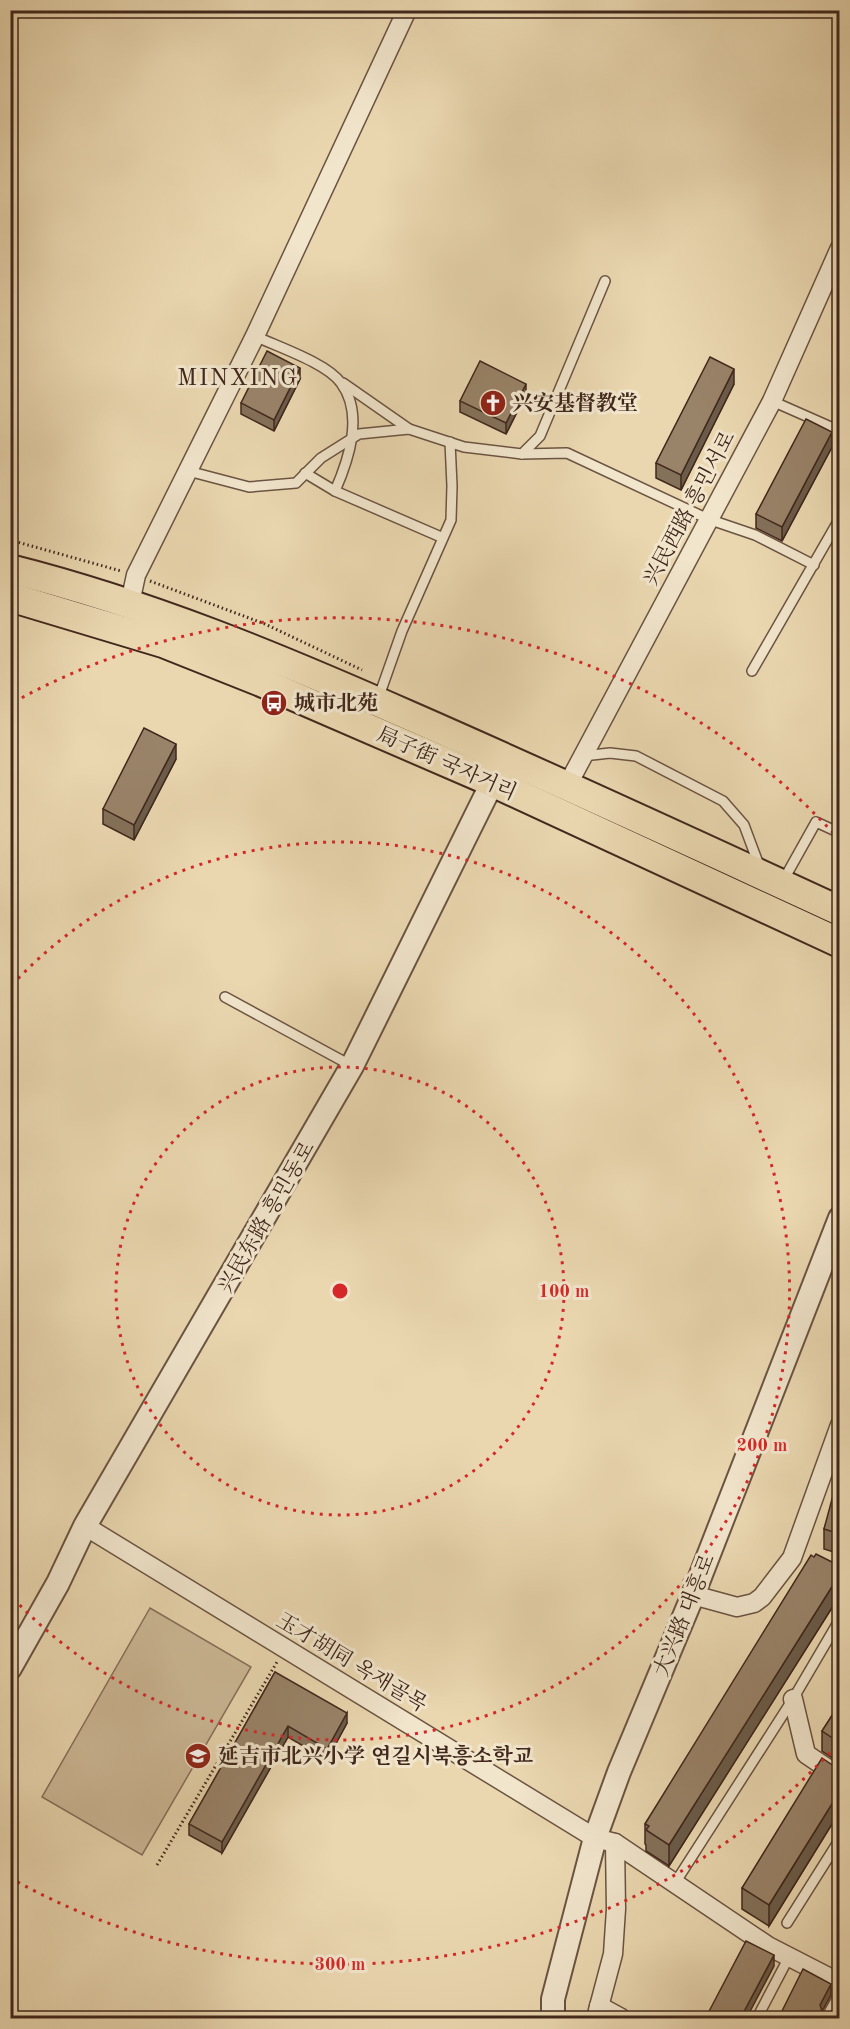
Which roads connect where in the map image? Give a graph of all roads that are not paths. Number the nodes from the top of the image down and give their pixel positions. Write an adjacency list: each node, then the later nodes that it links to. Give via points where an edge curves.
1 (407, 10): 4 (street)
2 (840, 248): 6 (street, 兴民西路 흥민서로)
3 (605, 281): 11 (lane, via 540,436)
4 (255, 336): 5 (lane); 12 (street)
5 (341, 381): 7 (lane); 9 (lane, via 352,403)
6 (772, 402): 8 (lane); 16 (street, 兴民西路 흥민서로)
7 (409, 429): 9 (lane, via 358,434); 10 (lane)
8 (840, 431)
9 (351, 439): 13 (lane); 14 (lane, via 345,469)
10 (450, 442): 11 (lane); 17 (lane, via 451,520)
11 (522, 454): 16 (lane, via 567,453)
12 (188, 471): 13 (lane, via 249,487 296,483); 21 (street, via 136,575)
13 (305, 473): 14 (lane)
14 (335, 490): 17 (lane)
15 (840, 518): 18 (lane)
16 (708, 519): 18 (lane, via 755,535); 24 (street, 兴民西路 흥민서로)
17 (441, 537): 23 (lane)
18 (814, 565): 22 (lane)
19 (10, 569): 21 (main road, 局子街 국자거리)
20 (10, 597): 25 (main road, 局子街 국자거리, via 163,643)
21 (130, 603): 23 (main road, 局子街 국자거리, via 268,654)
22 (752, 671)
23 (377, 701): 25 (main road, 局子街 국자거리)
24 (582, 756): 26 (street, 兴民西路 흥민서로); 28 (lane, via 636,756 723,801 744,825)
25 (499, 770): 26 (main road, 局子街 국자거리); 30 (main road, 局子街 국자거리); 32 (street, 兴民东路 흥민동로)
26 (567, 786): 28 (main road, 局子街 국자거리)
27 (840, 833): 28 (lane, via 816,822)
28 (772, 880): 29 (main road, 局子街 국자거리)
29 (840, 911)
30 (840, 943)
31 (225, 997): 32 (lane)
32 (352, 1066): 35 (street, 兴民东路 흥민동로)
33 (840, 1218): 38 (street, 大兴路 대흥로)
34 (840, 1425): 36 (street)
35 (85, 1526): 40 (street, 兴民东路 흥민동로); 44 (street, 玉才胡同 옥재골목)
36 (794, 1552): 37 (street); 38 (street, via 788,1566 754,1604 730,1607)
37 (812, 1561)
38 (693, 1594): 44 (street, 大兴路 대흥로, via 619,1772)
39 (840, 1619): 41 (lane)
40 (10, 1668)
41 (793, 1699): 42 (street, via 806,1754); 45 (lane)
42 (840, 1777)
43 (840, 1839): 46 (lane)
44 (605, 1840): 45 (street, 玉才胡同 옥재골목); 50 (street, via 616,1909 613,1954); 51 (street, 大兴路 대흥로, via 553,1999)
45 (675, 1883): 47 (street, 玉才胡同 옥재골목)
46 (787, 1923)
47 (789, 1957): 48 (street, 玉才胡同 옥재골목); 53 (lane)
48 (840, 1983)
49 (840, 1993): 54 (lane)
50 (597, 2012): 52 (street)
51 (553, 2019)
52 (621, 2019)
53 (757, 2019)
54 (826, 2019)

